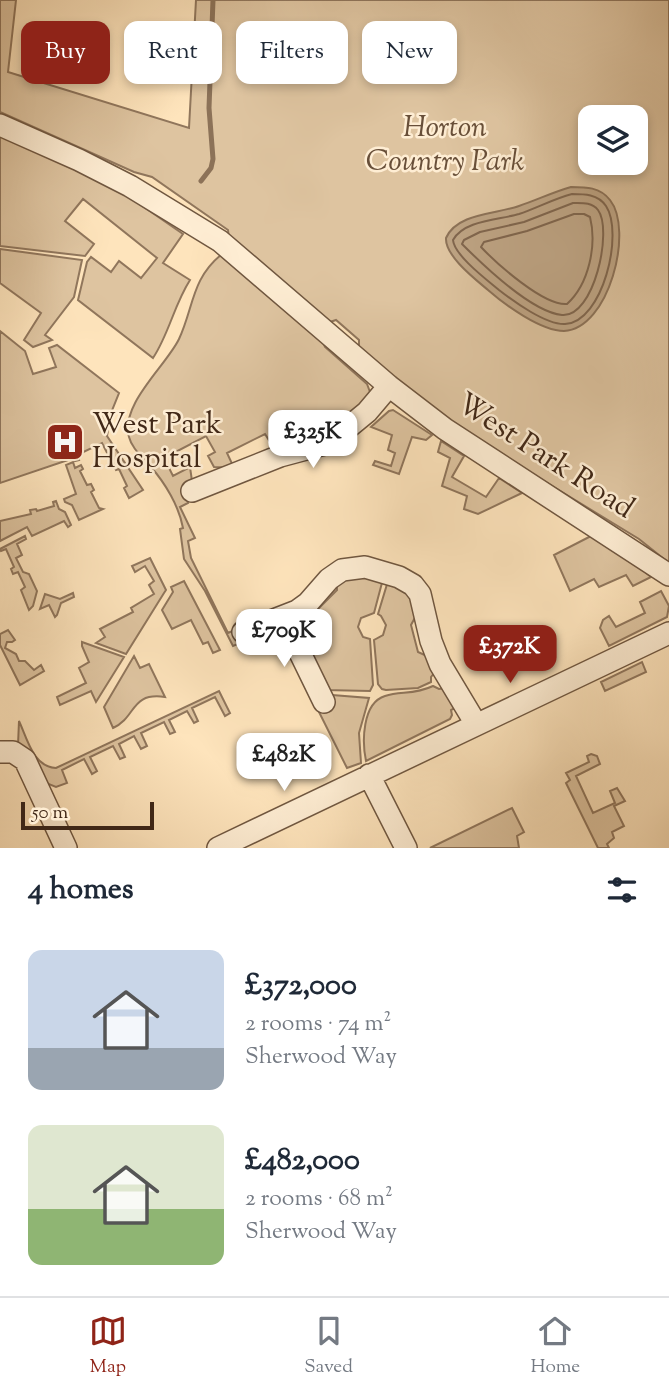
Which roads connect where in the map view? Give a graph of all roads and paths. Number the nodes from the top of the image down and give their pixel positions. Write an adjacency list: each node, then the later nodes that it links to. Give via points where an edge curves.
1 (0, 125): 2 (street, West Park Road, via 130,186 220,241)
2 (389, 386): 3 (street, via 367,412 321,446 268,460); 4 (street, West Park Road, via 445,429)
3 (192, 491)
4 (669, 575)
5 (283, 618): 6 (street); 8 (street); 9 (street, via 303,607 333,575 349,568 370,568 408,582 420,594 440,664)
6 (243, 632)
7 (669, 634): 9 (street)
8 (324, 702)
9 (475, 724): 11 (street)
10 (0, 752): 12 (street, via 13,752 25,760)
11 (369, 775): 13 (street); 14 (street)
12 (66, 848)
13 (218, 848)
14 (406, 848)

